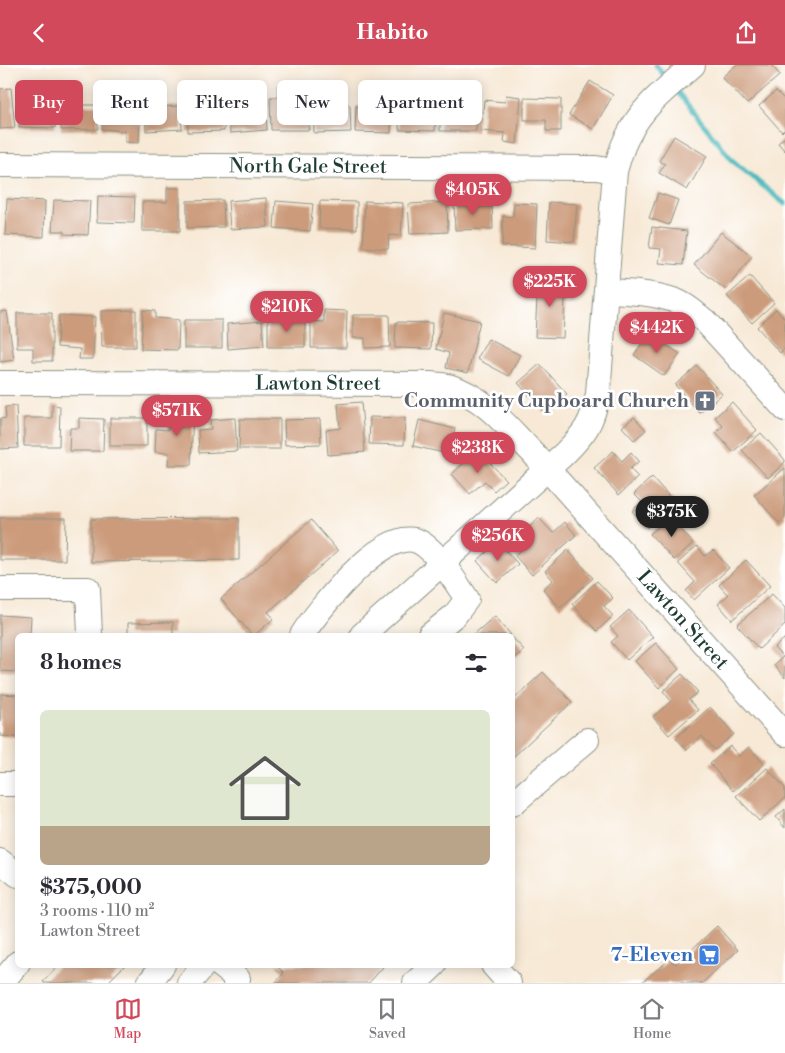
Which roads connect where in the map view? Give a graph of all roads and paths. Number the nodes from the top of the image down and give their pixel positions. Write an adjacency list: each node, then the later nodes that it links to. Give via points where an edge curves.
1 (693, 65): 3 (street, via 639,116 622,147)
2 (0, 165): 3 (street, North Gale Street, via 596,168)
3 (615, 171): 4 (street)
4 (607, 291): 6 (street, via 660,297 677,301 690,309 705,321); 7 (street, via 595,412 580,438)
5 (0, 383): 7 (street, Lawton Street, via 432,384 451,387 478,401 496,415)
6 (785, 409)
7 (547, 469): 8 (street); 14 (street, Lawton Street)
8 (442, 563): 11 (street, via 415,540 391,544 369,558 320,609); 12 (street); 13 (street, via 467,599 455,615)
9 (0, 589): 10 (street, via 88,589)
10 (90, 633)
11 (303, 633)
12 (364, 633)
13 (432, 633)
14 (785, 734)
15 (587, 740): 18 (street)
16 (0, 783): 17 (street)
17 (15, 784)
18 (515, 801)
19 (0, 861): 20 (street)
20 (15, 873)
21 (15, 967): 25 (street)
22 (161, 968): 26 (street)
23 (202, 968): 27 (street)
24 (496, 968): 28 (street)
25 (1, 983)
26 (149, 983)
27 (189, 983)
28 (509, 983)

